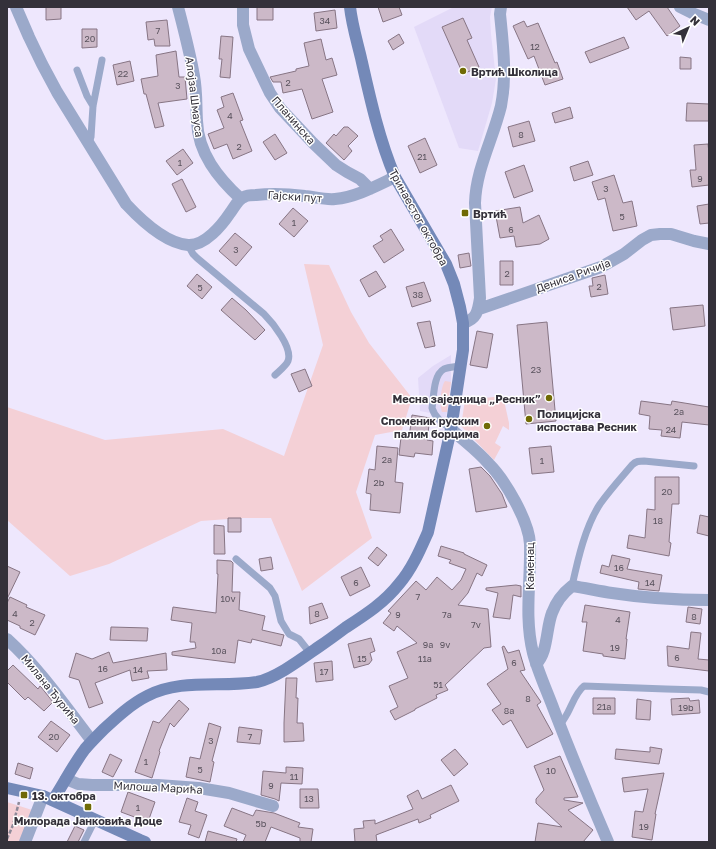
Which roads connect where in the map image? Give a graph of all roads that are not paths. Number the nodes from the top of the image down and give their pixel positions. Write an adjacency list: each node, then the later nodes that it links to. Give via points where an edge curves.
1 (178, 7): 14 (street, Алојза Шмауса, via 194,75 201,144 211,166 226,186)
2 (243, 7): 13 (street, Планинска, via 243,25 249,49 280,108 336,164)
3 (350, 7): 12 (street, Тринаестог октобра, via 376,124)
4 (501, 7): 17 (street, via 503,91 475,192 480,298)
5 (680, 7): 7 (street)
6 (18, 9): 11 (street, via 42,64)
7 (709, 20)
8 (102, 60): 10 (lane)
9 (77, 70): 10 (lane)
10 (93, 106): 11 (lane, via 92,137)
11 (89, 143): 16 (street, via 126,204 137,216 173,241)
12 (395, 177): 13 (street, Гајски пут); 18 (street, Тринаестог октобра, via 446,264 454,284)
13 (370, 188): 14 (street, Гајски пут, via 334,199 289,194 261,194)
14 (241, 199): 16 (street, via 218,229 196,244)
15 (709, 244): 17 (street, Дениса Ричија, via 671,234 651,235 601,267)
16 (188, 245): 20 (lane, via 197,258 264,314 280,333 289,357 287,363)
17 (478, 309): 18 (street, via 470,321)
18 (463, 322): 19 (street, Тринаестог октобра, via 464,350)
19 (460, 366): 21 (street, Тринаестог октобра); 21 (lane, via 443,370 436,378 433,412)
20 (275, 375)
21 (451, 429): 27 (street, via 428,532 408,572 376,608); 28 (street, Каменац, via 496,471 526,525 530,542 529,634)
22 (694, 466): 24 (lane, via 635,462 600,504 580,550)
23 (236, 559): 27 (lane, via 270,588 284,626)
24 (572, 586): 25 (street, via 654,598); 28 (street, via 558,600 552,613 542,658)
25 (709, 600)
26 (7, 639): 31 (street, Милана Ђурића, via 49,684)
27 (310, 653): 31 (street, via 276,675 257,682 204,684 160,690 125,710)
28 (536, 664): 30 (street, Каменац)
29 (709, 692): 30 (lane, via 584,686)
30 (560, 726): 40 (street, Каменац)
31 (92, 741): 32 (street)
32 (66, 779): 34 (street); 35 (street, Милоша Марића, via 85,784 199,788 229,793)
33 (7, 788): 34 (street)
34 (48, 798): 36 (street); 37 (street)
35 (273, 806)
36 (95, 820): 38 (lane); 39 (street)
37 (25, 842)
38 (84, 842)
39 (145, 842)
40 (608, 842)

